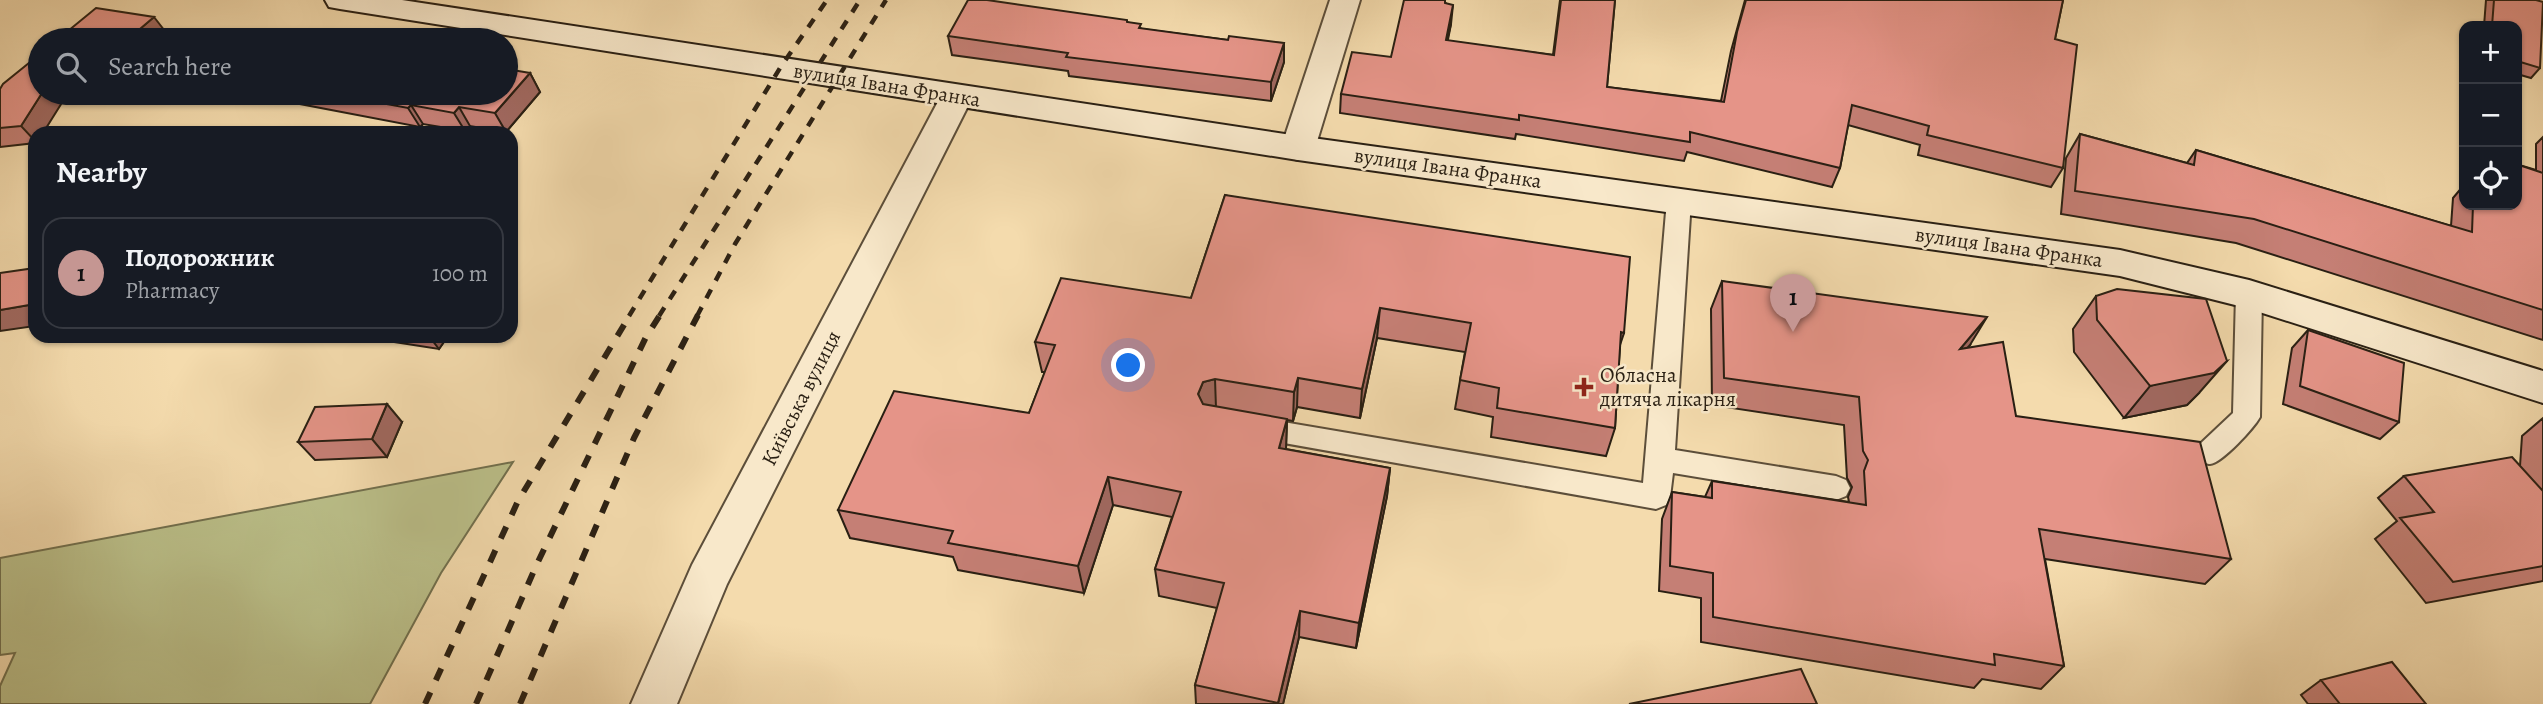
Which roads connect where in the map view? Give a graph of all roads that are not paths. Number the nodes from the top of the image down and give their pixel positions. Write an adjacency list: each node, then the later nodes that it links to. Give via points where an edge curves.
1 (340, 0): 3 (main road, вулиця Івана Франка)
2 (1345, 0): 4 (main road)
3 (957, 96): 4 (main road, вулиця Івана Франка); 12 (main road, Київська вулиця, via 707,579)
4 (1298, 148): 5 (main road, вулиця Івана Франка)
5 (1679, 200): 6 (main road, вулиця Івана Франка, via 2120,263); 10 (lane)
6 (2249, 294): 7 (main road, вулиця Івана Франка); 9 (lane, via 2246,417)
7 (2543, 387)
8 (1230, 424): 10 (lane, via 1656,497)
9 (2209, 453)
10 (1660, 459): 11 (lane)
11 (1836, 488)
12 (654, 704)

